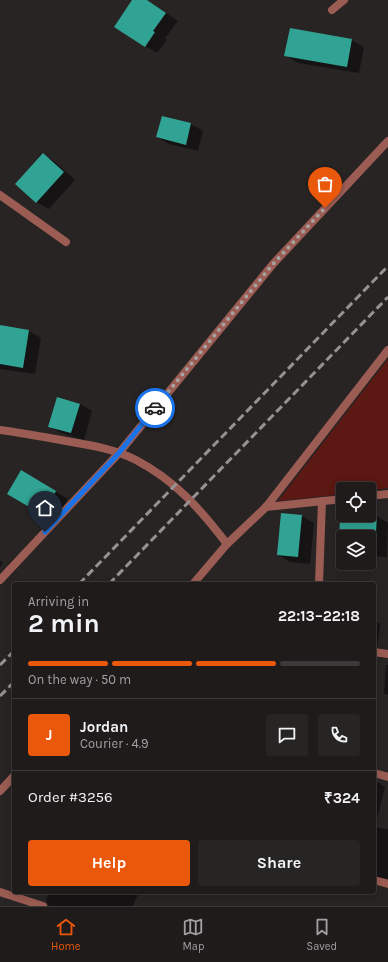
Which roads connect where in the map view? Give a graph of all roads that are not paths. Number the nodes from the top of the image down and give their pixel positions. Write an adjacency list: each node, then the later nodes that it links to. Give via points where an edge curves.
1 (344, 0): 2 (street)
2 (332, 10)
3 (388, 141): 8 (street, via 273,264)
4 (0, 195): 5 (street)
5 (66, 242)
6 (388, 350): 13 (street)
7 (0, 430): 8 (street, via 87,444)
8 (119, 453): 14 (street, via 151,468 174,486 203,513); 15 (street)
9 (388, 494): 10 (street)
10 (376, 495)
11 (336, 500): 12 (street)
12 (322, 501): 13 (street); 17 (street)
13 (266, 507): 14 (street)
14 (227, 544): 16 (street)
15 (0, 580)
16 (195, 582)
17 (320, 582)
18 (376, 652): 19 (street)
19 (388, 654)
20 (376, 774): 21 (street)
21 (388, 777)
22 (12, 778): 23 (street)
23 (0, 791)
24 (376, 881): 25 (street)
25 (388, 884)
26 (0, 892): 27 (street)
27 (43, 906)

